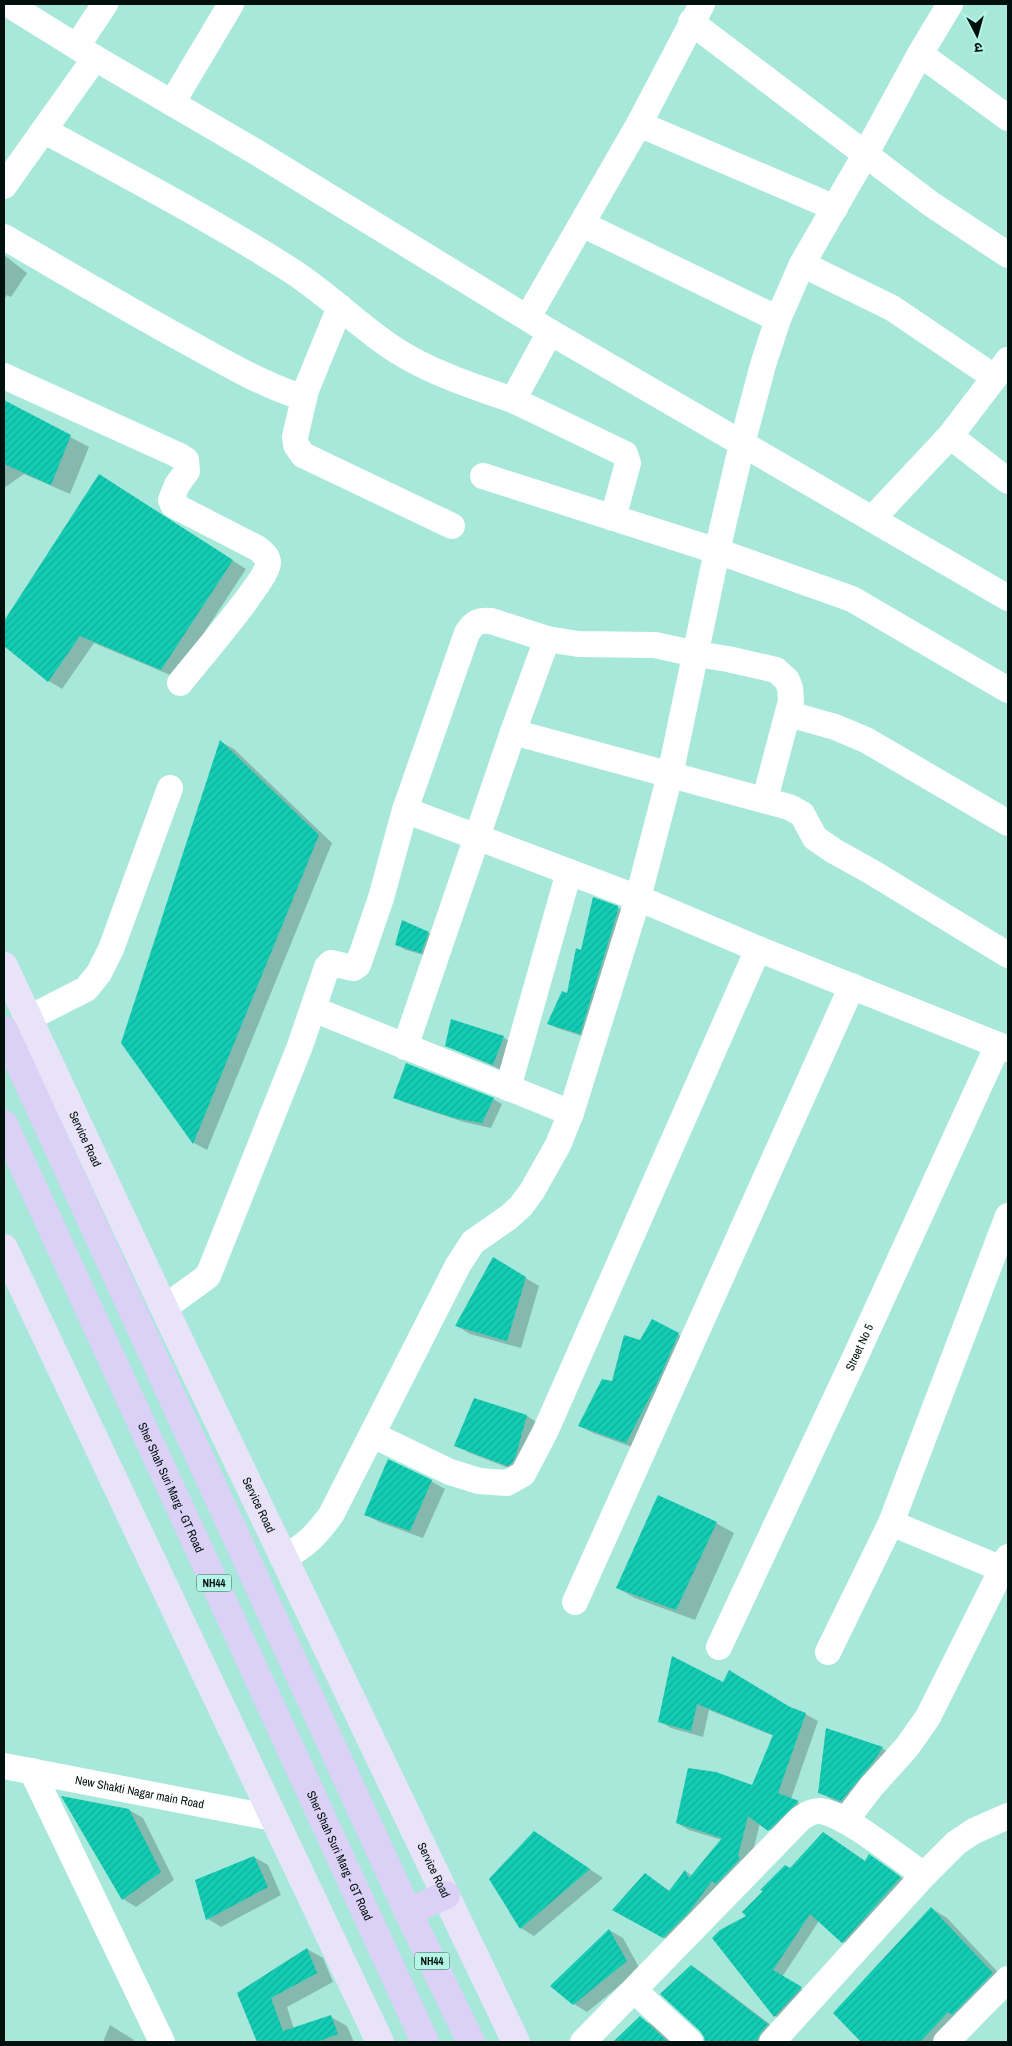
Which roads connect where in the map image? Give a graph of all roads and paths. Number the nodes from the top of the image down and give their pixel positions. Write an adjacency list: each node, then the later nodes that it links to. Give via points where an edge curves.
1 (8, 4): 6 (street)
2 (105, 4): 6 (street)
3 (231, 4): 8 (street)
4 (950, 4): 7 (street)
5 (696, 13): 10 (street); 12 (street)
6 (86, 52): 8 (street); 11 (street)
7 (920, 54): 9 (street); 12 (street)
8 (172, 103): 20 (street)
9 (1008, 118)
10 (639, 124): 14 (street); 15 (street)
11 (45, 131): 13 (street); 19 (street, via 212,222 293,272)
12 (865, 155): 14 (street); 17 (street, via 931,204)
13 (4, 186)
14 (835, 208): 18 (street)
15 (582, 224): 20 (street); 21 (street)
16 (4, 237): 25 (street, via 263,383 294,395)
17 (1008, 254)
18 (802, 264): 21 (street); 23 (street, via 892,308)
19 (340, 307): 25 (street); 26 (street, via 409,357 465,383)
20 (528, 317): 22 (street)
21 (778, 319): 28 (street)
22 (550, 332): 26 (street); 28 (street)
23 (1001, 369): 27 (street)
24 (4, 376): 38 (street, via 186,460 188,471 172,494 170,500 173,505 265,555 268,563 265,573)
25 (306, 390): 33 (street, via 295,437 303,455)
26 (513, 400): 31 (street, via 625,454 628,462)
27 (950, 436): 30 (street); 32 (street)
28 (742, 444): 32 (street); 34 (street)
29 (483, 476): 31 (street)
30 (1008, 481)
31 (613, 518): 34 (street)
32 (874, 518): 35 (street)
33 (452, 526)
34 (717, 551): 37 (street); 39 (street, via 852,599)
35 (1008, 598)
36 (547, 639): 37 (street, via 578,644 655,645); 41 (street); 45 (street, via 491,621 482,620 472,625)
37 (696, 654): 40 (street, via 776,670 787,680 790,688); 42 (street)
38 (180, 683)
39 (1008, 690)
40 (789, 714): 44 (street); 46 (street, via 866,740)
41 (513, 732): 42 (street); 47 (street)
42 (670, 775): 44 (street); 49 (street)
43 (170, 788): 55 (street, via 99,974 86,989)
44 (765, 799): 51 (street, via 789,806 802,814 815,838)
45 (405, 810): 47 (street); 54 (street, via 381,898 358,965 353,968 334,963 328,965)
46 (1008, 823)
47 (478, 837): 48 (street); 57 (street)
48 (569, 872): 49 (street); 59 (street)
49 (638, 898): 50 (street); 60 (street)
50 (758, 949): 53 (street); 65 (street, via 545,1432 523,1474 507,1483 479,1481 450,1472)
51 (1008, 956)
52 (4, 966): 55 (main road, Service Road)
53 (852, 986): 58 (street); 69 (street)
54 (313, 1009): 57 (street); 64 (street, via 208,1276)
55 (28, 1018): 64 (main road, Service Road)
56 (4, 1030): 79 (highway, NH44)
57 (406, 1047): 59 (street)
58 (1003, 1047): 70 (street, Street No 5)
59 (508, 1088): 60 (street)
60 (571, 1113): 65 (street, via 558,1145 521,1206 473,1242 458,1264)
61 (4, 1124): 84 (highway, Sher Shah Suri Marg - GT Road / NH44)
62 (1008, 1216): 66 (street)
63 (4, 1248): 75 (main road)
64 (164, 1308): 67 (main road, Service Road)
65 (372, 1435): 67 (street, via 331,1515 303,1548)
66 (892, 1523): 68 (street); 71 (street)
67 (284, 1558): 78 (main road, Service Road)
68 (1005, 1563): 76 (street, via 928,1717)
69 (575, 1602)
70 (719, 1647)
71 (828, 1652)
72 (4, 1766): 73 (street, New Shakti Nagar main Road)
73 (32, 1772): 75 (street, New Shakti Nagar main Road); 82 (street)
74 (1008, 1816): 77 (street, via 974,1830)
75 (273, 1818): 83 (main road)
76 (845, 1820): 77 (street); 81 (street, via 824,1811 808,1813 800,1819)
77 (924, 1875): 89 (street)
78 (446, 1895): 79 (highway); 86 (main road, Service Road)
79 (408, 1912): 85 (highway, NH44)
80 (1008, 1979): 90 (street)
81 (635, 1991): 87 (street); 88 (street)
82 (162, 2042)
83 (380, 2042)
84 (425, 2042)
85 (471, 2042)
86 (516, 2042)
87 (583, 2042)
88 (690, 2042)
89 (772, 2042)
90 (946, 2042)

